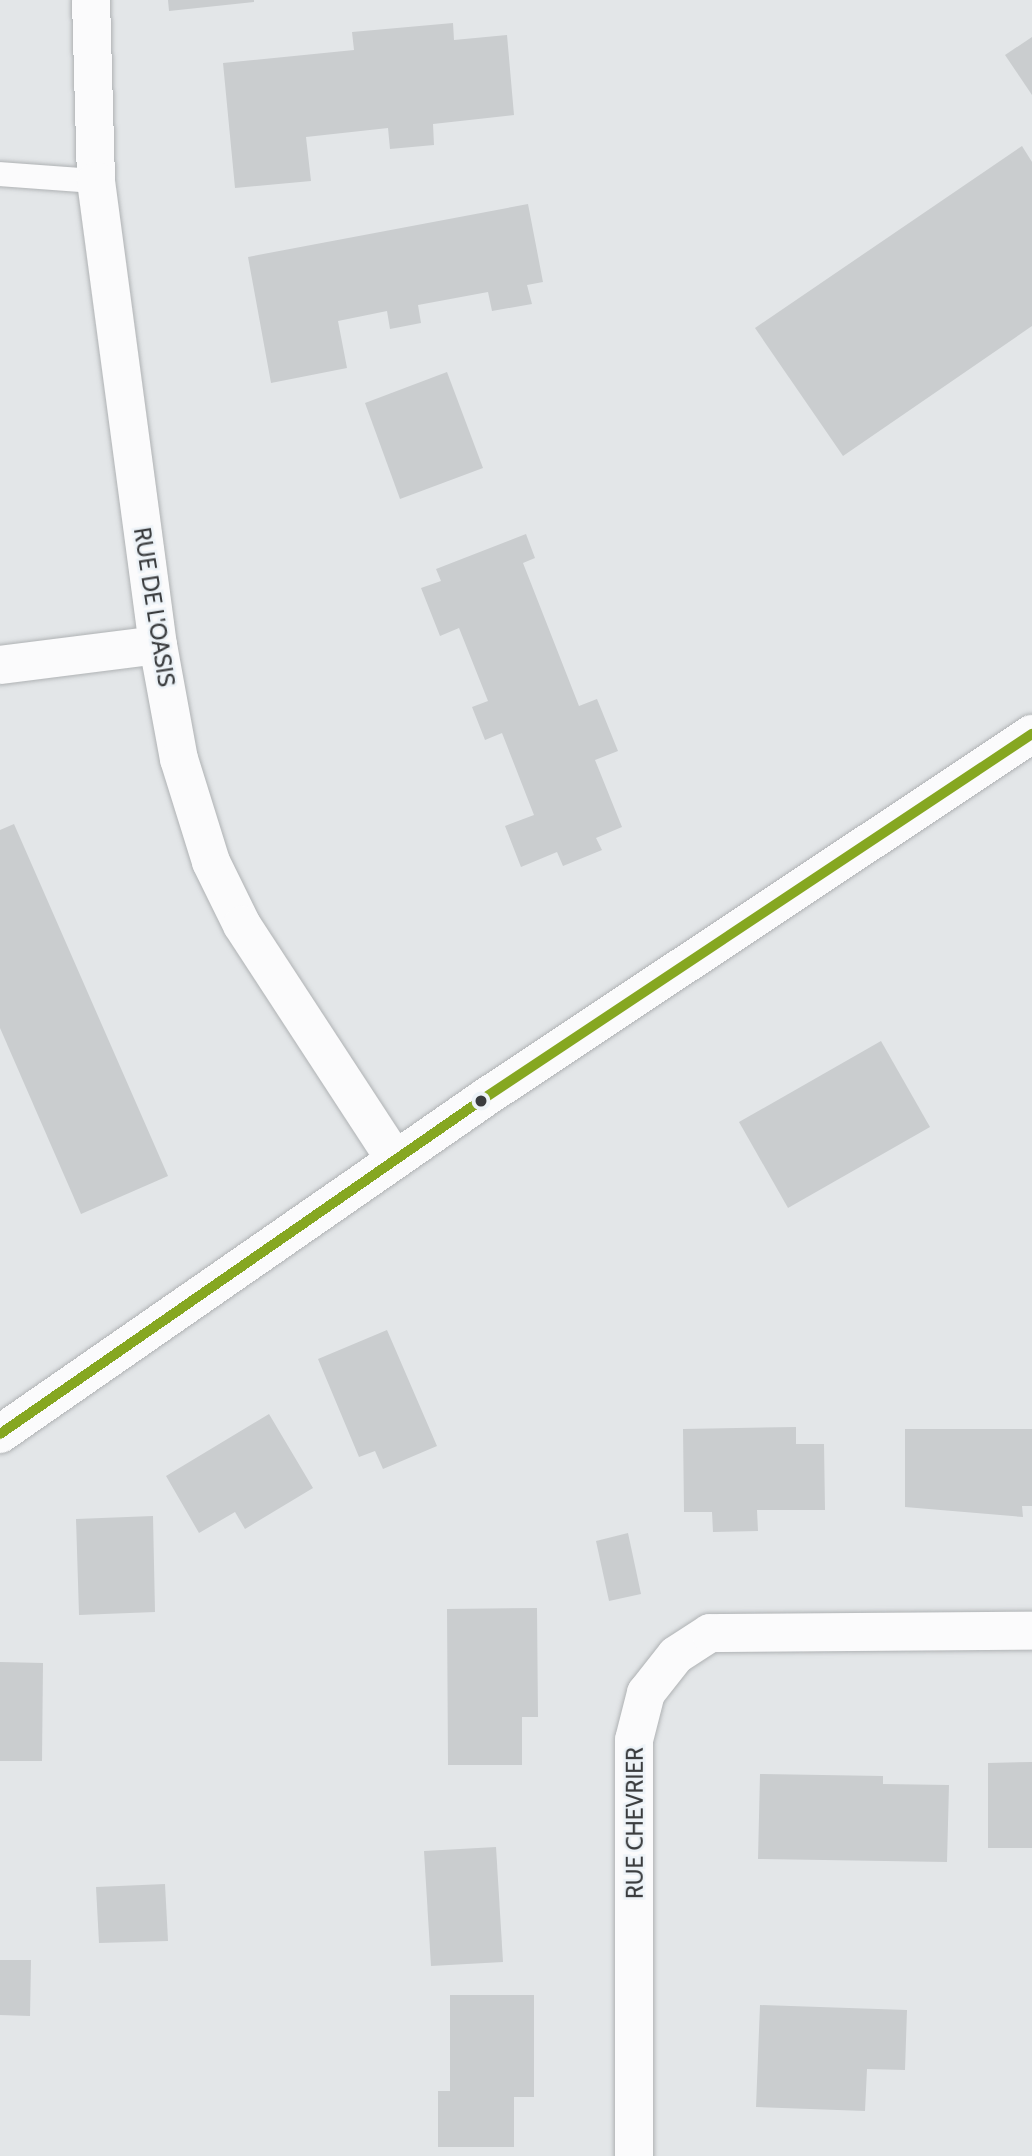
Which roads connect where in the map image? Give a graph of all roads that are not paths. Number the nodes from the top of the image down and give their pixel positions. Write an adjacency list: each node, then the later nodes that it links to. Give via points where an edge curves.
1 (90, 0): 3 (street, RUE DE L'OASIS)
2 (0, 174): 3 (lane)
3 (96, 181): 4 (street, RUE DE L'OASIS)
4 (158, 645): 5 (street); 7 (street, RUE DE L'OASIS, via 179,759 211,862 242,925)
5 (0, 665)
6 (1032, 734): 7 (street)
7 (395, 1160): 8 (street)
8 (0, 1434)
9 (1032, 1631): 10 (street, RUE CHEVRIER, via 710,1633 676,1655 646,1693 634,1741)
10 (634, 2156)

